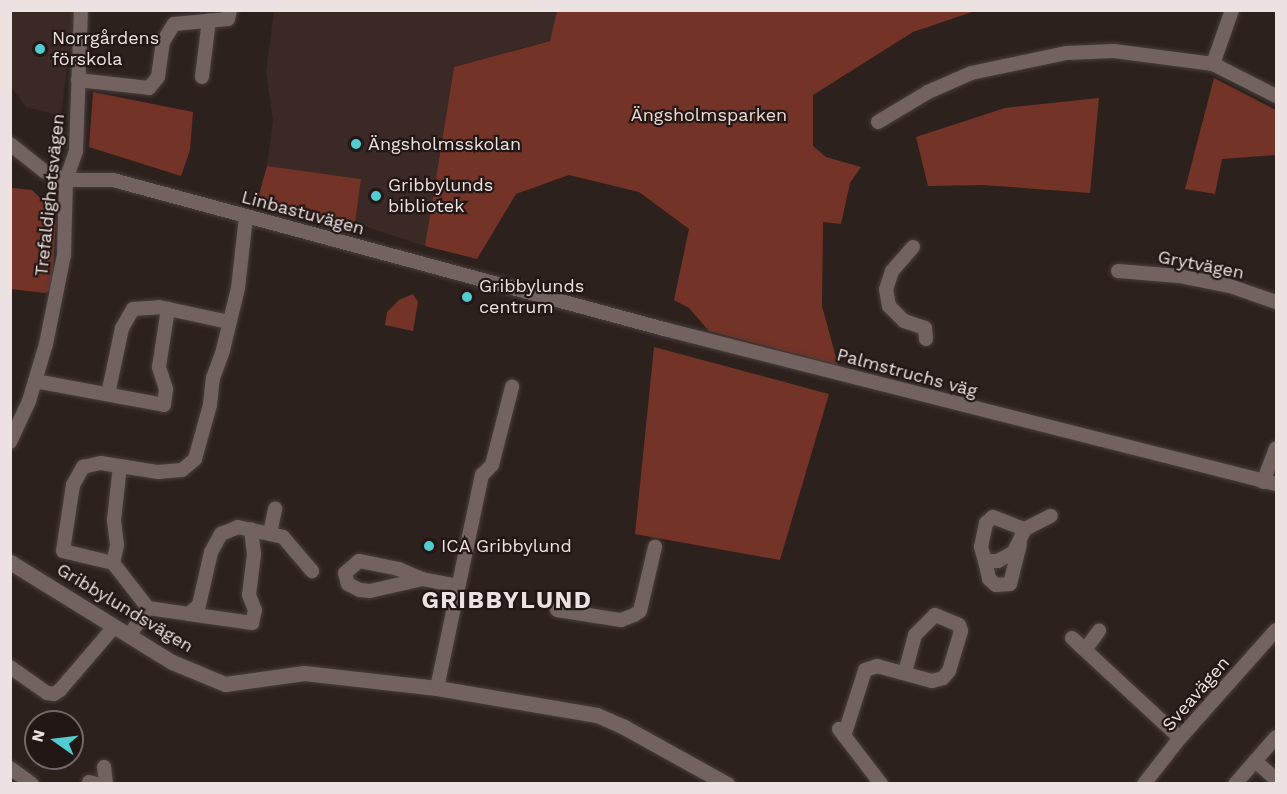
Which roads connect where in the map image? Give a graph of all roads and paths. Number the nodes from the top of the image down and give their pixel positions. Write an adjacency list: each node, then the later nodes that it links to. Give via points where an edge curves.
1 (81, 10): 7 (street, Trefaldighetsvägen)
2 (230, 10): 4 (street, via 228,19)
3 (1232, 10): 5 (street)
4 (209, 20): 6 (street); 7 (street, via 174,24 162,42 158,77 149,88)
5 (1213, 64): 8 (street); 9 (street, via 1125,51 1067,54 971,73 928,92)
6 (202, 77)
7 (78, 80): 11 (street, Trefaldighetsvägen, via 76,152)
8 (1276, 96)
9 (878, 122)
10 (10, 144): 11 (street, via 44,171)
11 (66, 180): 12 (street, Linbastuvägen, via 113,180); 20 (street, Trefaldighetsvägen, via 64,255)
12 (246, 217): 15 (street, Linbastuvägen); 18 (street, via 238,288)
13 (913, 247): 19 (street, via 892,271 886,289 889,306 903,321 925,328)
14 (1118, 271): 16 (street, Grytvägen, via 1179,276 1230,286)
15 (531, 291): 26 (street, Palmstruchs väg)
16 (1276, 303)
17 (168, 309): 18 (street); 22 (street, via 133,309 122,328); 22 (street, via 159,367 166,389 164,405)
18 (229, 322): 25 (street, via 195,459 182,470 158,472)
19 (926, 339)
20 (35, 381): 22 (street); 23 (street, Trefaldighetsvägen)
21 (512, 387): 39 (street, via 492,465 482,475)
22 (108, 394)
23 (10, 442)
24 (1276, 448): 26 (street)
25 (120, 466): 36 (street); 36 (street, via 101,463 83,467 73,485 63,551)
26 (1270, 483)
27 (275, 509): 31 (street)
28 (1051, 516): 29 (street)
29 (1025, 528): 32 (street); 34 (street, via 993,517 986,523 981,547)
30 (251, 529): 31 (street); 42 (street, via 238,527 221,534 211,552 199,605); 42 (street, via 254,554 249,595 255,610 252,623)
31 (270, 533): 37 (street, via 283,537)
32 (1019, 543): 34 (street, via 1014,552 998,561); 34 (street, via 1010,584 996,585)
33 (655, 547): 41 (street, via 640,611 634,615 621,620)
34 (985, 561)
35 (10, 562): 43 (street, Gribbylundsvägen)
36 (113, 563): 40 (street)
37 (312, 571)
38 (422, 579): 38 (street, via 370,591 348,584 345,573 359,561 399,569); 39 (street)
39 (457, 586): 51 (street)
40 (148, 608): 42 (street); 46 (street)
41 (557, 610)
42 (189, 614)
43 (114, 627): 46 (street, Gribbylundsvägen); 49 (street, via 54,694)
44 (1276, 630): 53 (street, Sveavägen)
45 (1099, 631): 48 (street)
46 (129, 636): 51 (street, Gribbylundsvägen, via 172,662 225,684 304,673)
47 (1072, 638): 48 (street)
48 (1085, 650): 53 (street)
49 (10, 667)
50 (904, 673): 50 (street, via 932,681 943,678 949,671 961,631 958,625 935,615 915,635); 62 (street, via 877,666 866,670 842,732)
51 (437, 688): 61 (street, Gribbylundsvägen, via 597,715)
52 (1276, 737): 54 (street)
53 (1180, 738): 58 (street, Sveavägen)
54 (1255, 761): 57 (street); 63 (street)
55 (104, 767): 60 (street)
56 (10, 768): 59 (street)
57 (1276, 779)
58 (1152, 781)
59 (32, 783)
60 (106, 783)
61 (727, 783)
62 (881, 783)
63 (1235, 783)

